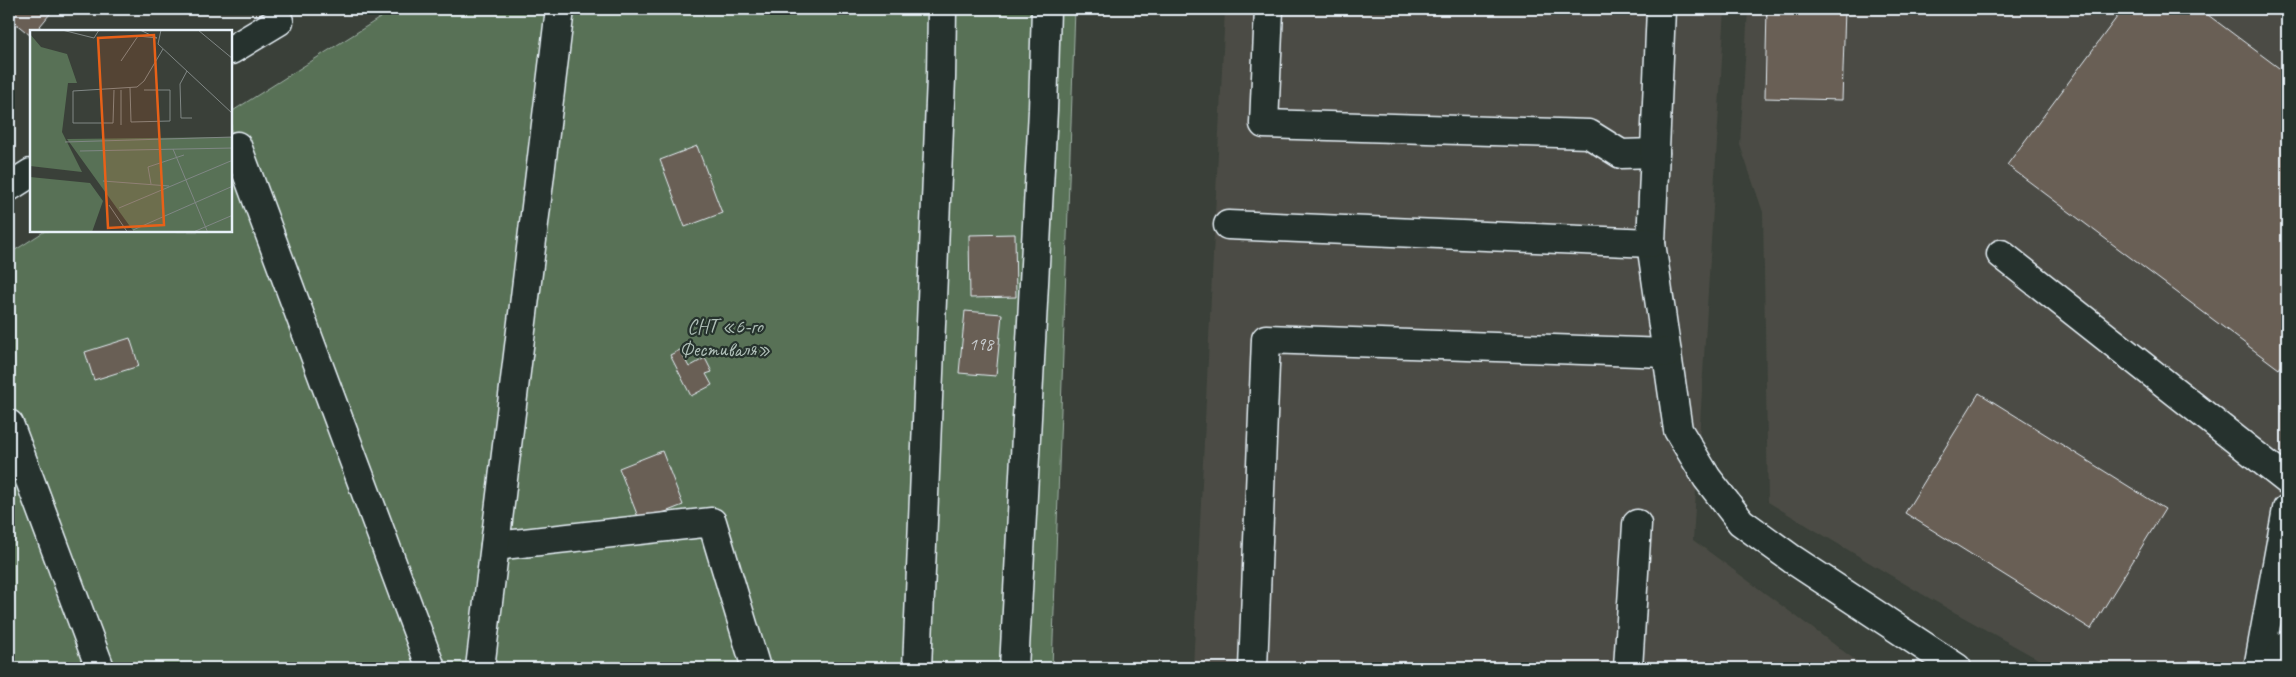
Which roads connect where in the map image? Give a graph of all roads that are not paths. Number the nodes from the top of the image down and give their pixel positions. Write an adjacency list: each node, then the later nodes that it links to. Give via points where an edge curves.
1 (560, 9): 20 (lane)
2 (942, 9): 26 (lane)
3 (1046, 9): 27 (lane)
4 (1269, 9): 9 (lane, via 1264,124 1588,134 1621,154)
5 (1661, 9): 9 (lane)
6 (279, 20): 7 (lane)
7 (232, 49)
8 (237, 146): 23 (lane)
9 (1655, 153): 13 (lane)
10 (30, 174): 11 (lane)
11 (9, 187)
12 (1228, 225): 13 (lane)
13 (1651, 244): 15 (lane)
14 (2000, 254): 17 (lane)
15 (1667, 353): 28 (lane, via 1266,339); 30 (lane, via 1678,430 1707,478 1741,522)
16 (9, 424): 22 (lane)
17 (2287, 480)
18 (2287, 509): 31 (lane)
19 (1637, 524): 29 (lane)
20 (495, 546): 24 (lane); 25 (lane, via 712,522)
21 (2287, 645): 32 (lane)
22 (100, 668)
23 (431, 668)
24 (480, 668)
25 (756, 668)
26 (917, 668)
27 (1014, 668)
28 (1253, 668)
29 (1628, 668)
30 (1957, 668)
31 (2258, 668)
32 (2274, 668)

